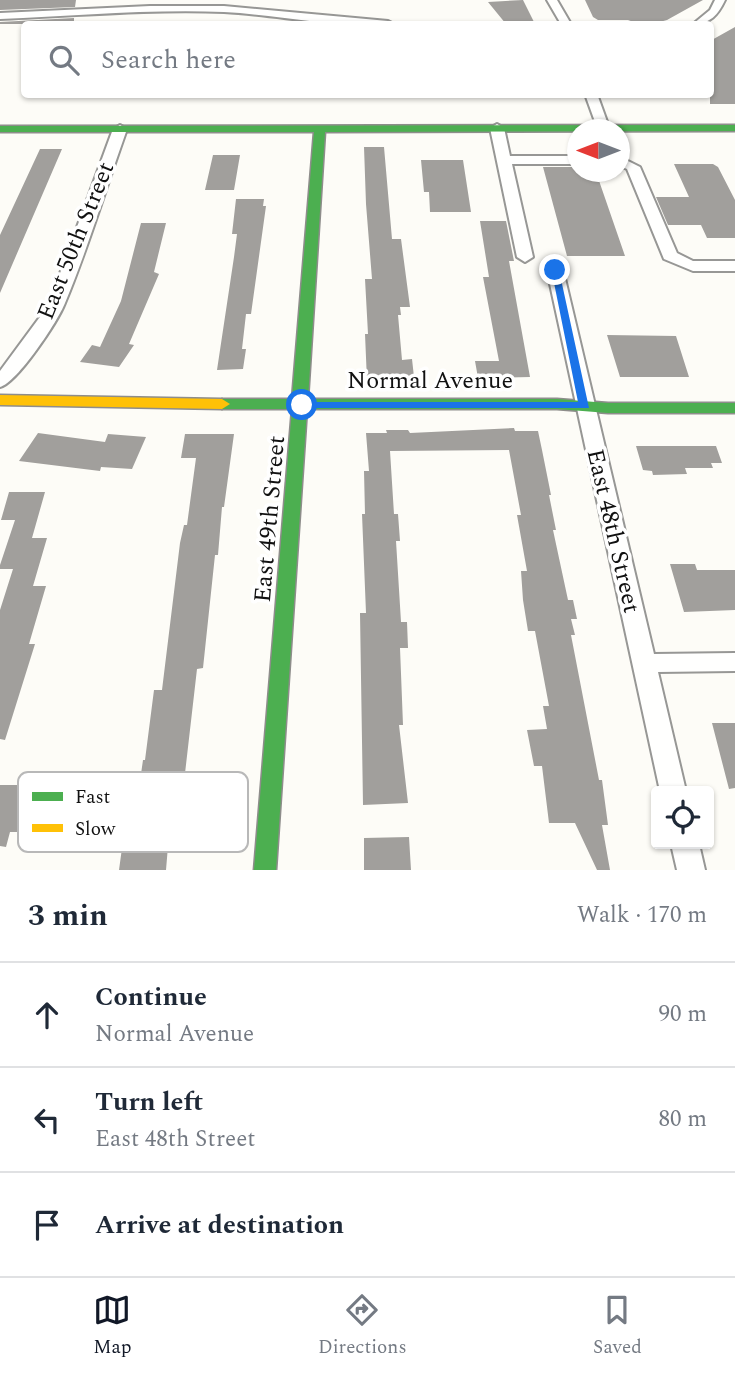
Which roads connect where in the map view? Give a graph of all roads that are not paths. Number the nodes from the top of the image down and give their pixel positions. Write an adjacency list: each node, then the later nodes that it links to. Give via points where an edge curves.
1 (552, 0): 6 (street)
2 (720, 0): 7 (street, via 716,10)
3 (106, 5): 4 (street); 5 (street, via 246,10)
4 (0, 16)
5 (357, 21)
6 (564, 21)
7 (702, 21)
8 (593, 98): 9 (street)
9 (601, 119)
10 (497, 128): 11 (street); 16 (street); 17 (street)
11 (567, 128)
12 (630, 128): 13 (street)
13 (735, 128)
14 (0, 129): 15 (street)
15 (120, 129): 16 (street); 24 (street, East 50th Street, via 56,306)
16 (320, 129): 26 (street, East 49th Street)
17 (504, 160): 18 (street); 20 (street)
18 (567, 160)
19 (630, 165): 21 (street, via 670,256)
20 (525, 257)
21 (693, 266): 22 (street)
22 (735, 266)
23 (555, 270): 27 (street, East 48th Street)
24 (0, 382)
25 (0, 400): 26 (street, Normal Avenue)
26 (302, 405): 27 (street, Normal Avenue); 33 (street, East 49th Street)
27 (585, 406): 28 (street, Normal Avenue); 30 (street, East 48th Street)
28 (735, 408)
29 (735, 662): 30 (street)
30 (644, 663): 31 (street, East 48th Street)
31 (672, 786)
32 (686, 849): 34 (street)
33 (265, 870)
34 (691, 870)

